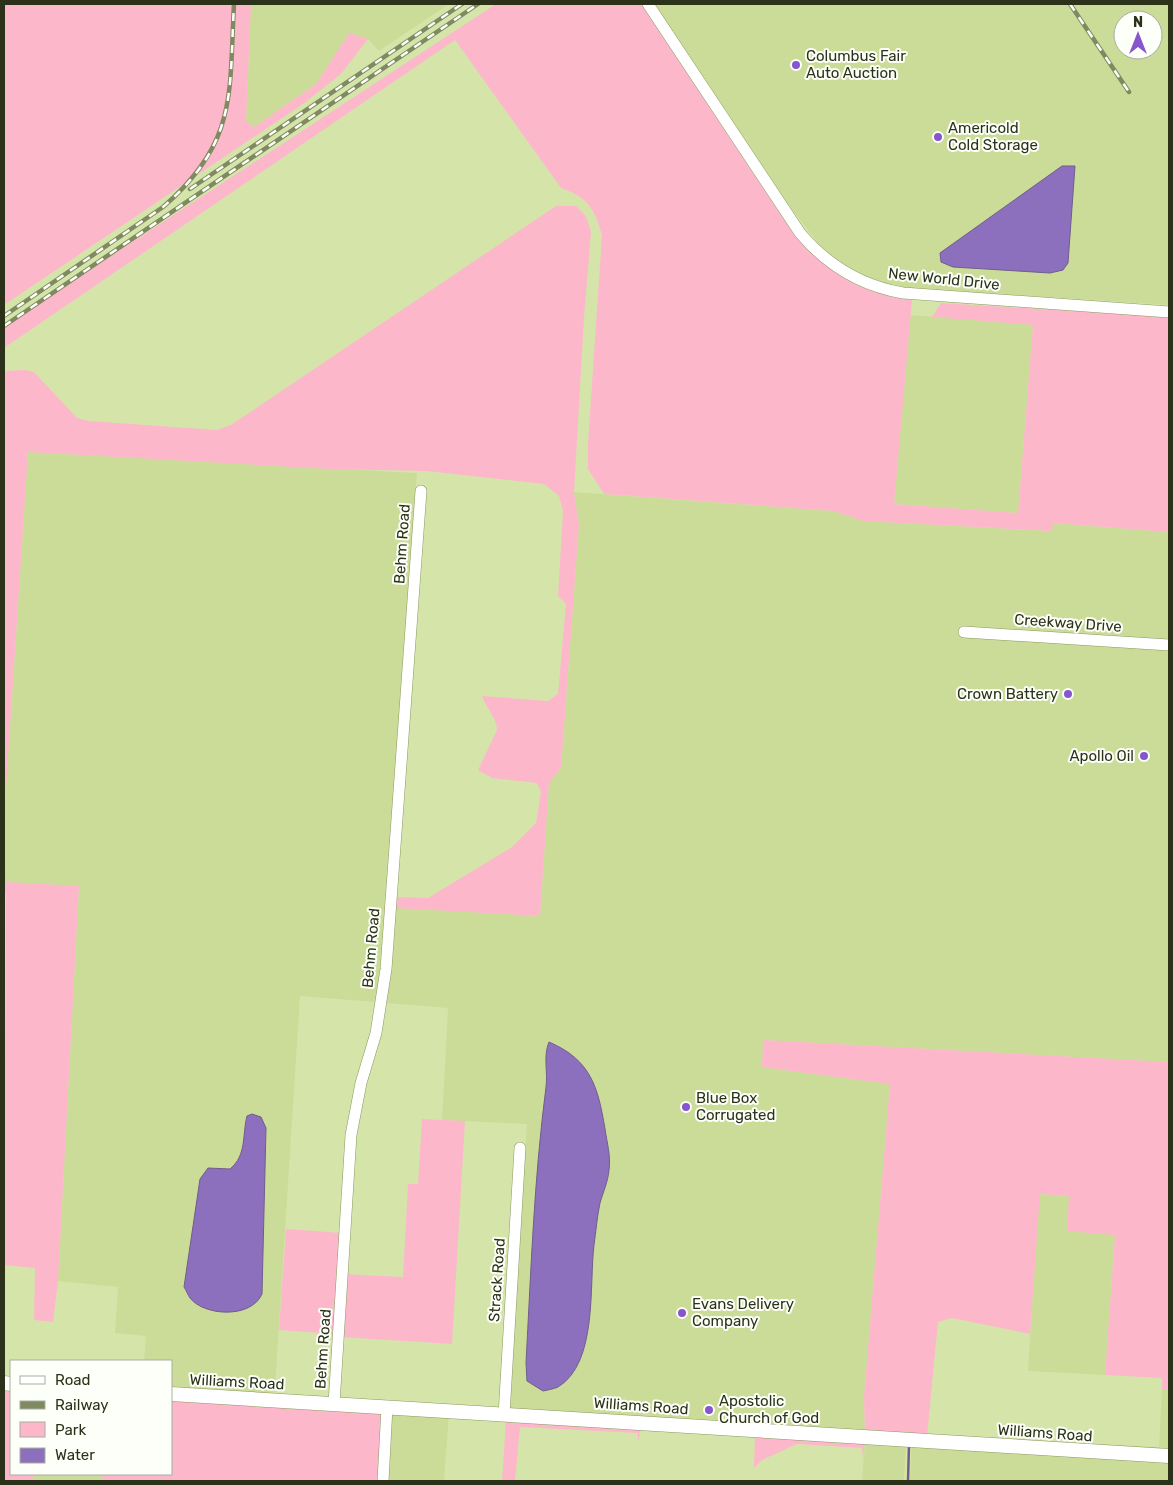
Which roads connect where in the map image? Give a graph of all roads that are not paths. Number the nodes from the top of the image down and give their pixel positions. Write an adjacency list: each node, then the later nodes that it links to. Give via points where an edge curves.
1 (648, 4): 2 (street, New World Drive, via 800,232 812,248 847,274 885,290 903,293)
2 (1169, 312)
3 (421, 492): 8 (street, Behm Road, via 386,969 376,1033 360,1083 351,1135)
4 (964, 632): 5 (street, Creekway Drive)
5 (1169, 645)
6 (520, 1148): 10 (street, Strack Road)
7 (172, 1394): 8 (main road, Williams Road)
8 (334, 1404): 9 (main road, Williams Road)
9 (387, 1407): 10 (main road, Williams Road); 12 (street)
10 (504, 1414): 11 (main road, Williams Road)
11 (1169, 1456)
12 (383, 1481)

